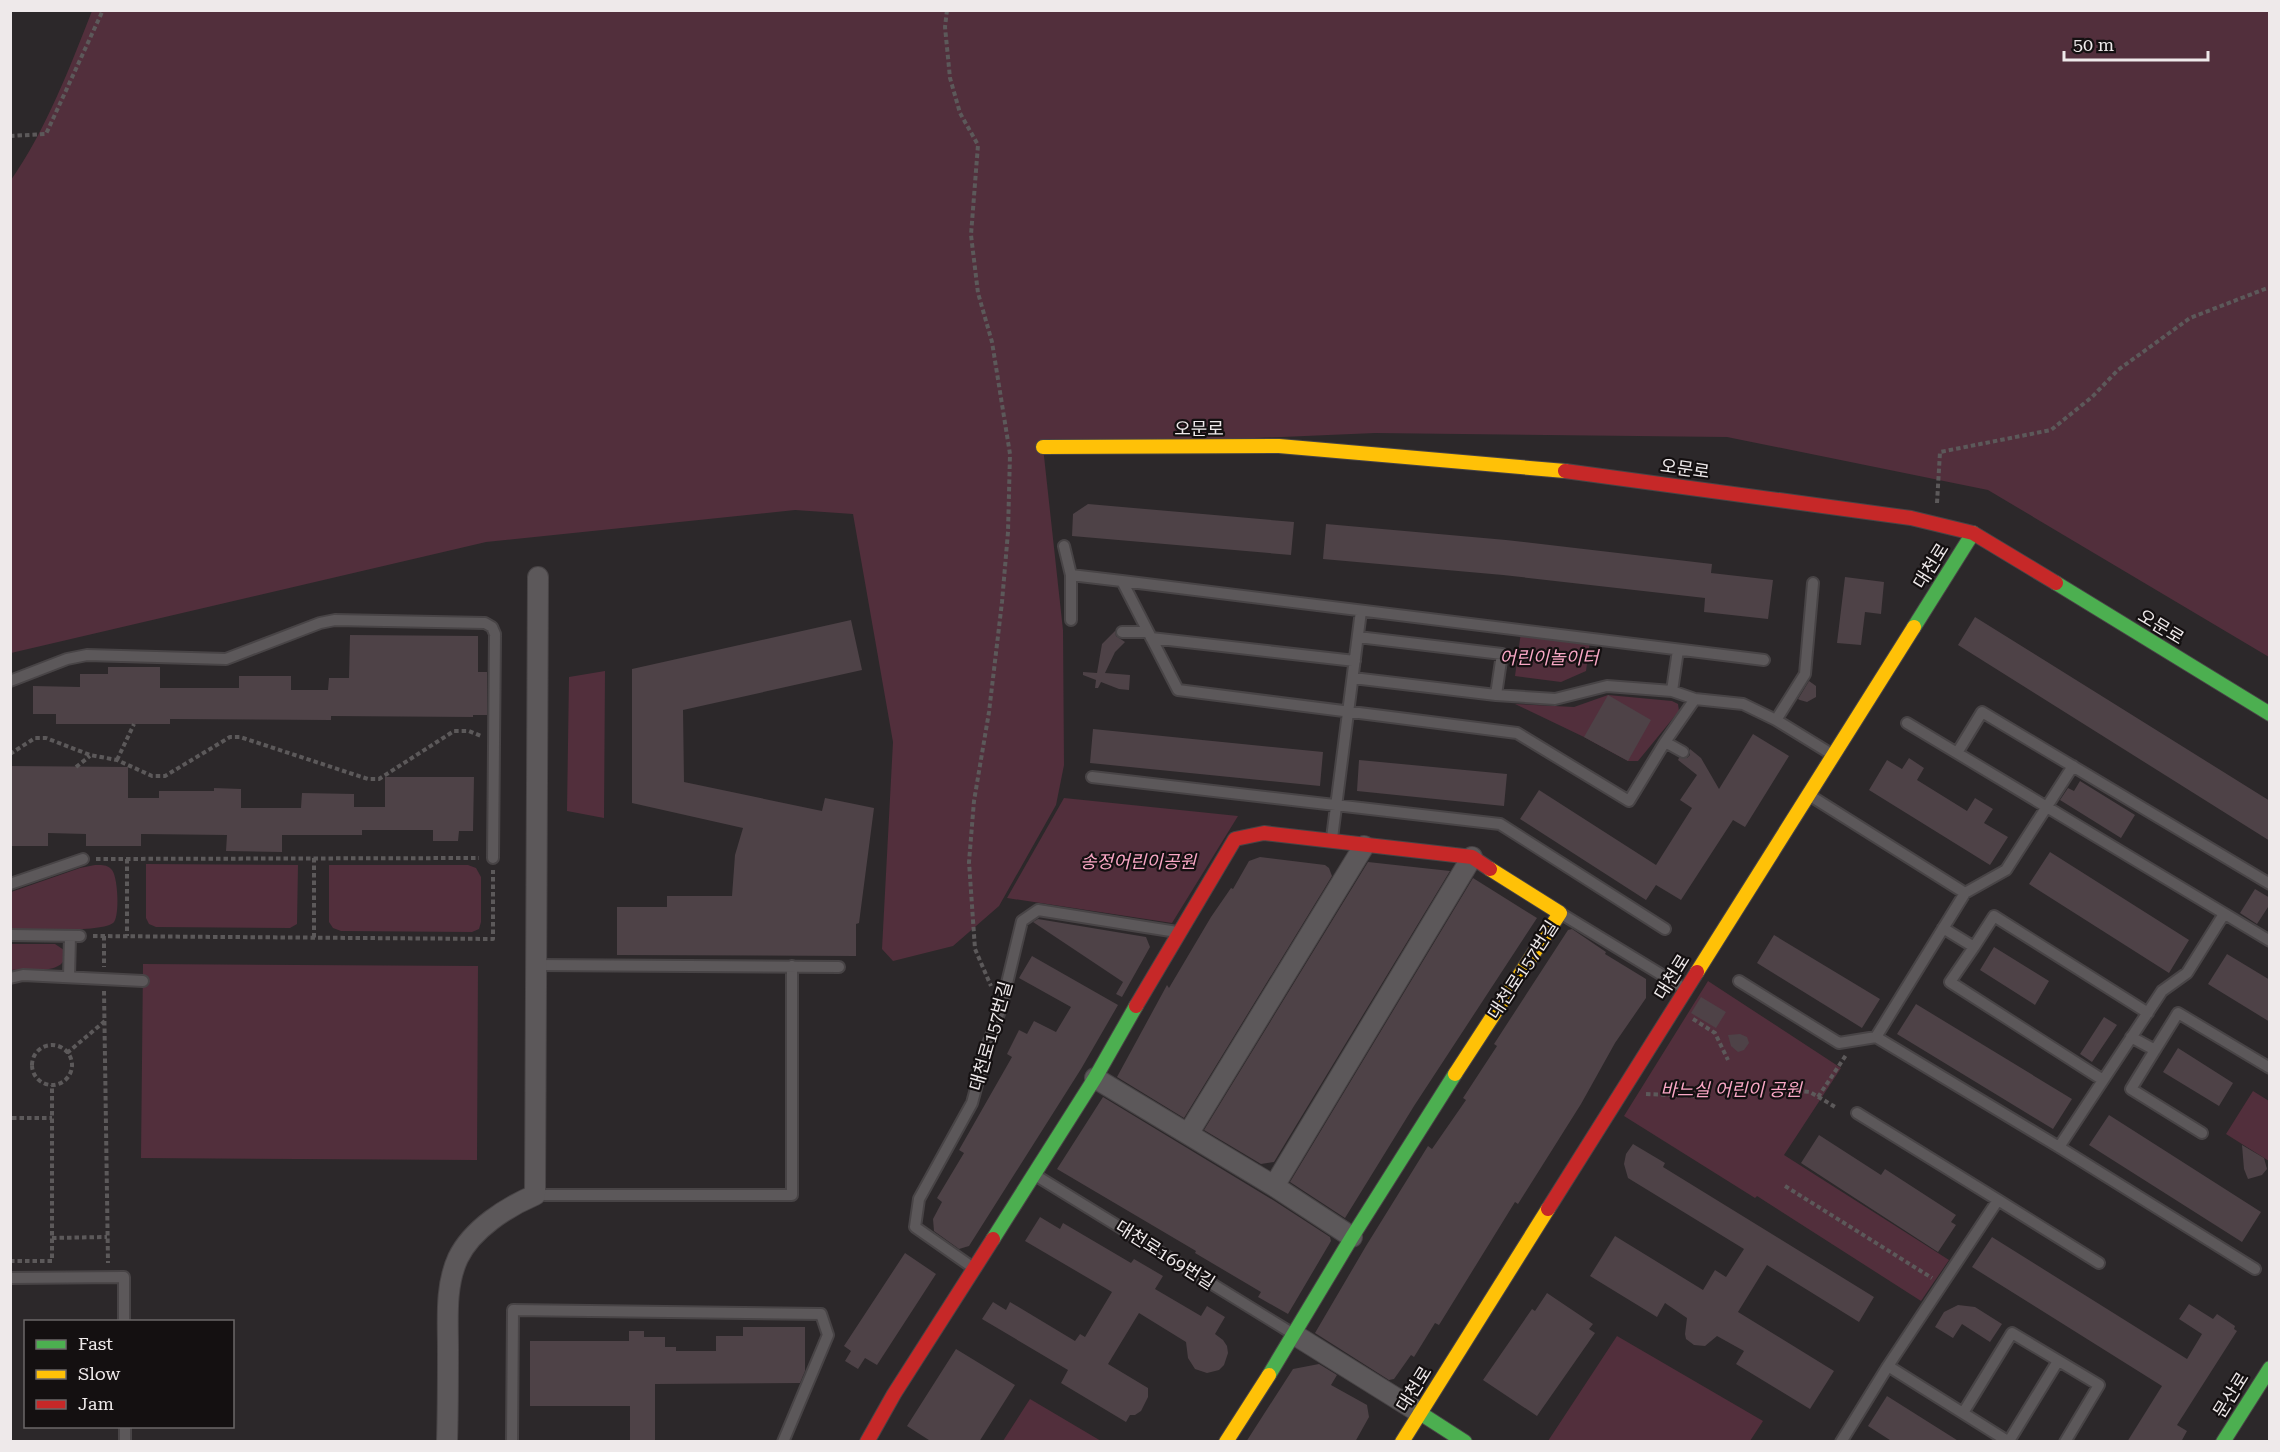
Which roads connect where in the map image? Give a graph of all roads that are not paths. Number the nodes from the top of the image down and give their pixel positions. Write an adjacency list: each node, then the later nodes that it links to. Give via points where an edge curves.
1 (1043, 447): 2 (street, 오문로, via 1279,446 1577,472 1911,518)
2 (1973, 533): 22 (street, 오문로); 28 (street, 대천로)
3 (1064, 546): 4 (lane)
4 (1071, 575): 6 (lane); 9 (lane)
5 (538, 577): 50 (street)
6 (1122, 581): 8 (lane); 11 (lane)
7 (1813, 583): 23 (lane, via 1805,674)
8 (1361, 611): 12 (lane); 13 (lane)
9 (1071, 620)
10 (1122, 633): 11 (lane)
11 (1150, 635): 15 (lane); 21 (lane, via 1178,690)
12 (1358, 637): 15 (lane); 19 (lane, via 1502,654)
13 (1678, 650): 14 (lane); 18 (lane)
14 (1764, 660)
15 (1355, 661): 16 (lane)
16 (1353, 678): 19 (lane); 21 (lane)
17 (10, 681): 37 (lane, via 87,655 226,659 335,620 485,623 495,634)
18 (1672, 691): 19 (lane, via 1607,686 1555,699); 20 (lane)
19 (1496, 695)
20 (1695, 699): 23 (lane, via 1743,704); 25 (lane)
21 (1348, 712): 25 (lane, via 1517,733 1629,801); 32 (lane)
22 (2270, 714)
23 (1776, 720): 28 (lane)
24 (1907, 723): 27 (lane)
25 (1665, 742): 26 (lane)
26 (1683, 752)
27 (1957, 753): 29 (lane, via 1982,711); 33 (lane)
28 (1833, 755): 31 (street, 대천로)
29 (2073, 766): 33 (lane); 40 (lane)
30 (1092, 777): 32 (lane)
31 (1808, 795): 41 (lane); 57 (street, 대천로)
32 (1336, 804): 34 (lane); 45 (lane, via 1500,824)
33 (2047, 807): 41 (lane, via 2006,870); 43 (lane)
34 (1331, 842): 35 (street, 대천로157번길); 46 (street, 대천로157번길, via 1264,833 1235,839)
35 (1364, 846): 36 (street, 대천로157번길); 67 (street)
36 (1472, 857): 42 (street, 대천로157번길); 70 (street)
37 (493, 858)
38 (83, 859): 39 (lane)
39 (10, 884)
40 (2270, 884)
41 (1965, 893): 44 (lane)
42 (1560, 913): 57 (lane); 73 (street, 대천로157번길)
43 (2224, 914): 48 (lane); 58 (lane, via 2187,973 2162,991)
44 (1943, 928): 49 (lane); 59 (lane)
45 (1665, 929)
46 (1178, 932): 63 (street, 대천로157번길); 75 (lane, 대천로157번길, via 1038,910 1022,921 972,1103 920,1199 915,1227)
47 (10, 935): 53 (lane, via 75,936)
48 (2270, 941)
49 (1974, 947): 58 (lane, via 1994,916); 64 (lane, via 1950,982)
50 (537, 965): 51 (lane); 71 (street)
51 (792, 966): 52 (lane); 71 (lane, via 792,1195)
52 (838, 967)
53 (69, 977): 54 (lane); 55 (lane)
54 (10, 978)
55 (143, 981)
56 (1739, 981): 59 (lane, via 1839,1043)
57 (1686, 989): 83 (street, 대천로)
58 (2148, 1013): 60 (lane)
59 (1876, 1037): 68 (lane)
60 (2131, 1037): 61 (lane); 64 (lane)
61 (2155, 1050): 62 (lane, via 2178,1013); 66 (lane, via 2131,1089)
62 (2270, 1068)
63 (1095, 1078): 67 (street); 69 (street, 대천로157번길)
64 (2103, 1080): 68 (lane)
65 (1857, 1113): 72 (lane)
66 (2202, 1133)
67 (1188, 1134): 70 (street)
68 (2059, 1147): 76 (lane)
69 (1035, 1174): 75 (street, 대천로157번길); 79 (lane, 대천로169번길)
70 (1274, 1186): 73 (street)
71 (535, 1194): 86 (street, via 475,1234 451,1276)
72 (1998, 1200): 74 (lane); 81 (lane)
73 (1352, 1237): 79 (street)
74 (2099, 1263)
75 (974, 1269): 89 (street, 대천로157번길)
76 (2255, 1269)
77 (10, 1278): 78 (lane, via 124,1277)
78 (124, 1320)
79 (1295, 1335): 83 (street, 대천로169번길); 90 (street)
80 (2058, 1360): 84 (lane, via 2012,1333); 85 (lane); 94 (lane, via 2099,1385)
81 (1888, 1366): 84 (lane); 93 (lane)
82 (2270, 1368): 95 (street, 문산로)
83 (1420, 1413): 91 (street, 대천로); 92 (street)
84 (1963, 1413): 85 (lane)
85 (2009, 1441)
86 (447, 1442)
87 (512, 1442): 88 (lane, via 513,1310 821,1314 828,1335)
88 (783, 1442)
89 (867, 1442)
90 (1226, 1442)
91 (1402, 1442)
92 (1465, 1442)
93 (1841, 1442)
94 (2064, 1442)
95 (2223, 1442)

